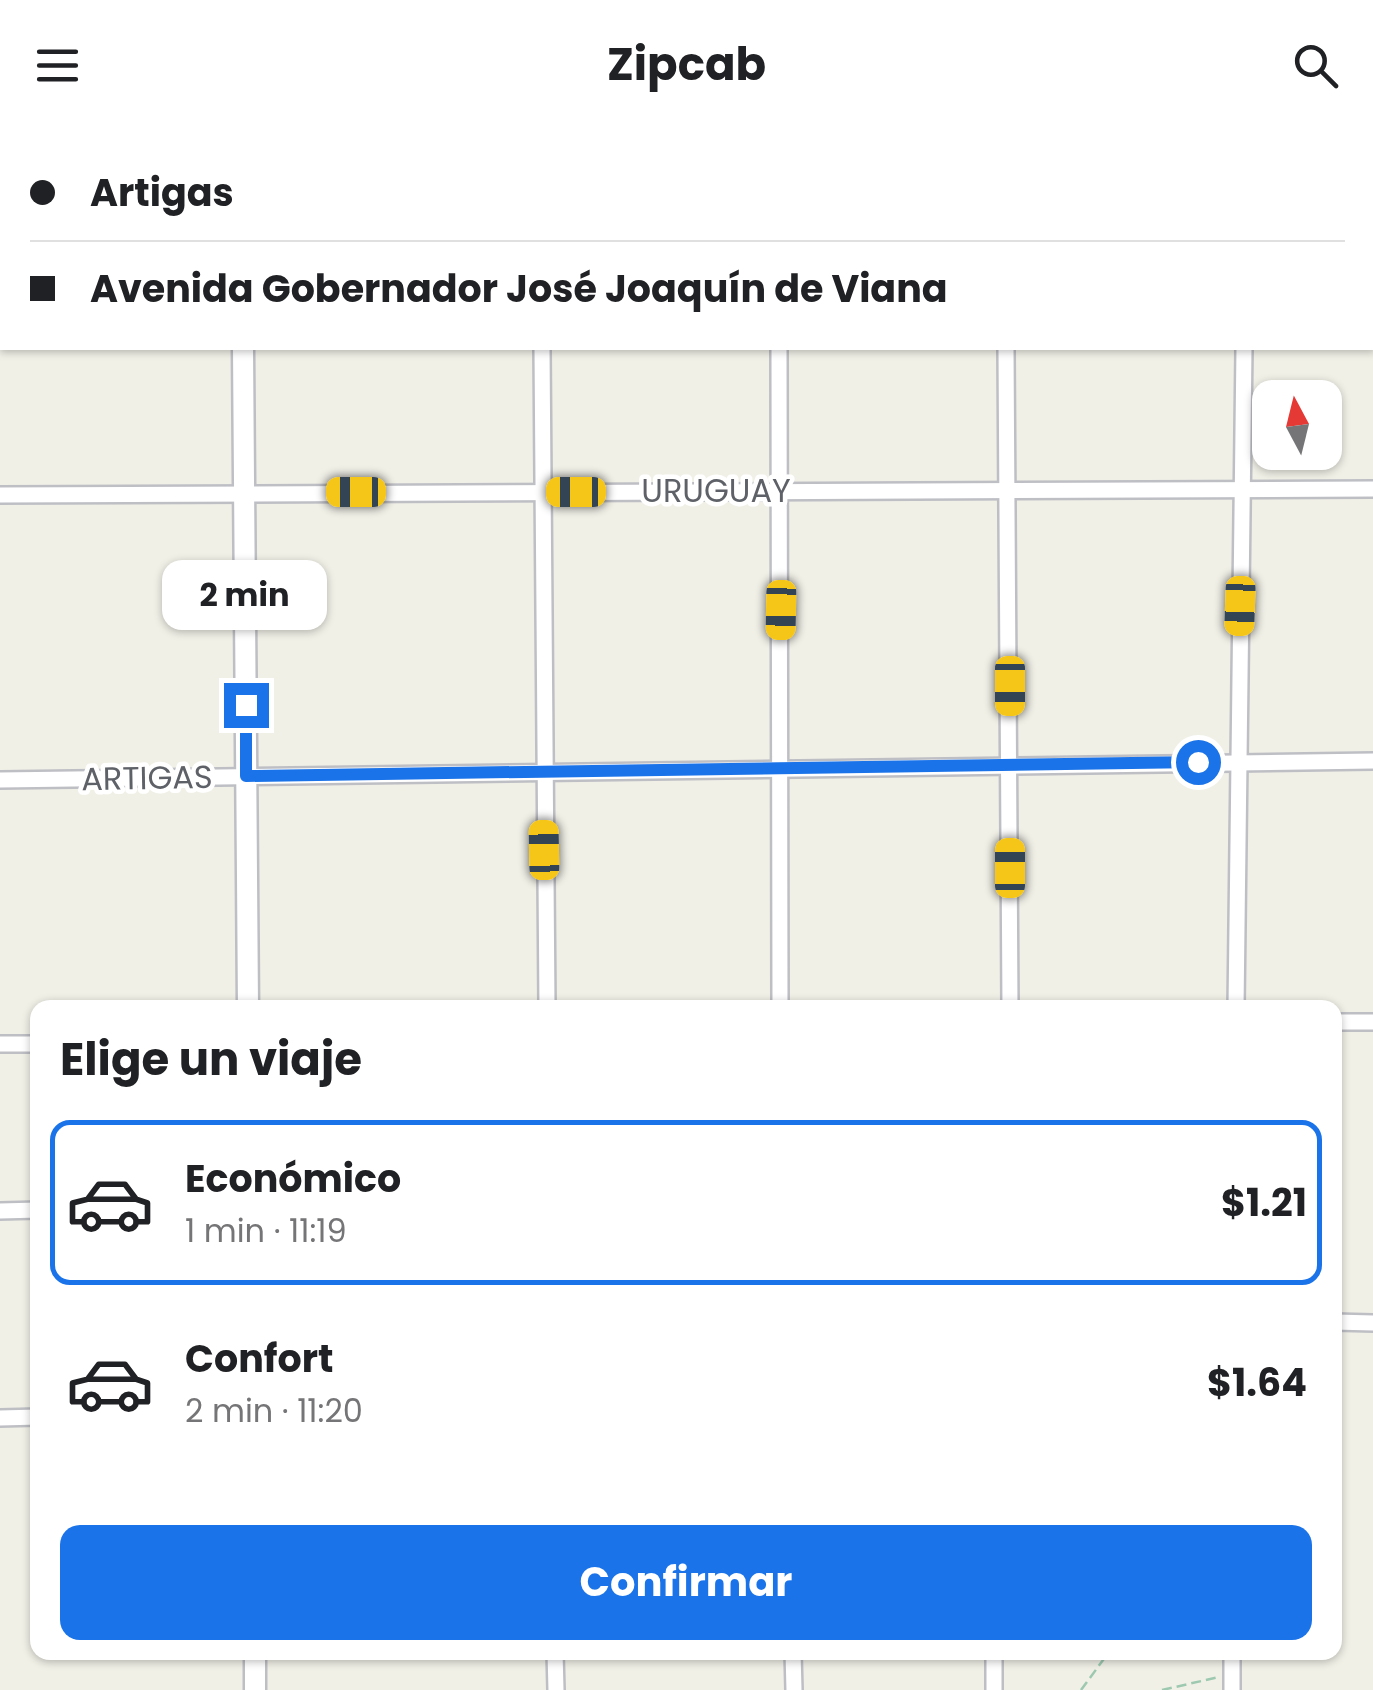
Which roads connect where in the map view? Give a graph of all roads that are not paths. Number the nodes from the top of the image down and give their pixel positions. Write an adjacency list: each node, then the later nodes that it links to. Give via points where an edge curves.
1 (243, 350): 10 (street)
2 (542, 350): 11 (street)
3 (779, 350): 9 (street)
4 (1006, 350): 6 (street)
5 (1244, 350): 7 (street)
6 (1009, 490): 7 (street, URUGUAY); 9 (street, URUGUAY); 15 (street)
7 (1244, 490): 8 (street, URUGUAY); 14 (street)
8 (1373, 490)
9 (782, 491): 11 (street, URUGUAY); 16 (street)
10 (244, 492): 11 (street, URUGUAY); 12 (street, URUGUAY); 18 (street)
11 (542, 492): 17 (street)
12 (0, 494)
13 (1373, 761): 14 (street, ARTIGAS)
14 (1236, 762): 15 (street, ARTIGAS); 24 (street)
15 (1011, 764): 16 (street, ARTIGAS); 23 (street)
16 (779, 768): 17 (street, ARTIGAS); 22 (street)
17 (544, 772): 18 (street, ARTIGAS); 21 (street)
18 (246, 776): 19 (street, ARTIGAS); 20 (street)
19 (0, 780)
20 (248, 1000)
21 (546, 1000)
22 (780, 1000)
23 (1010, 1000)
24 (1236, 1000)
25 (1342, 1022): 26 (street)
26 (1373, 1022)
27 (0, 1044): 28 (street)
28 (30, 1044)
29 (0, 1210): 30 (street)
30 (30, 1210)
31 (1342, 1322): 32 (street)
32 (1373, 1323)
33 (30, 1417): 34 (street)
34 (0, 1418)
35 (255, 1660): 39 (street)
36 (555, 1660): 40 (street)
37 (793, 1660): 41 (street)
38 (994, 1660): 42 (street)
39 (255, 1690)
40 (556, 1690)
41 (794, 1690)
42 (994, 1690)

